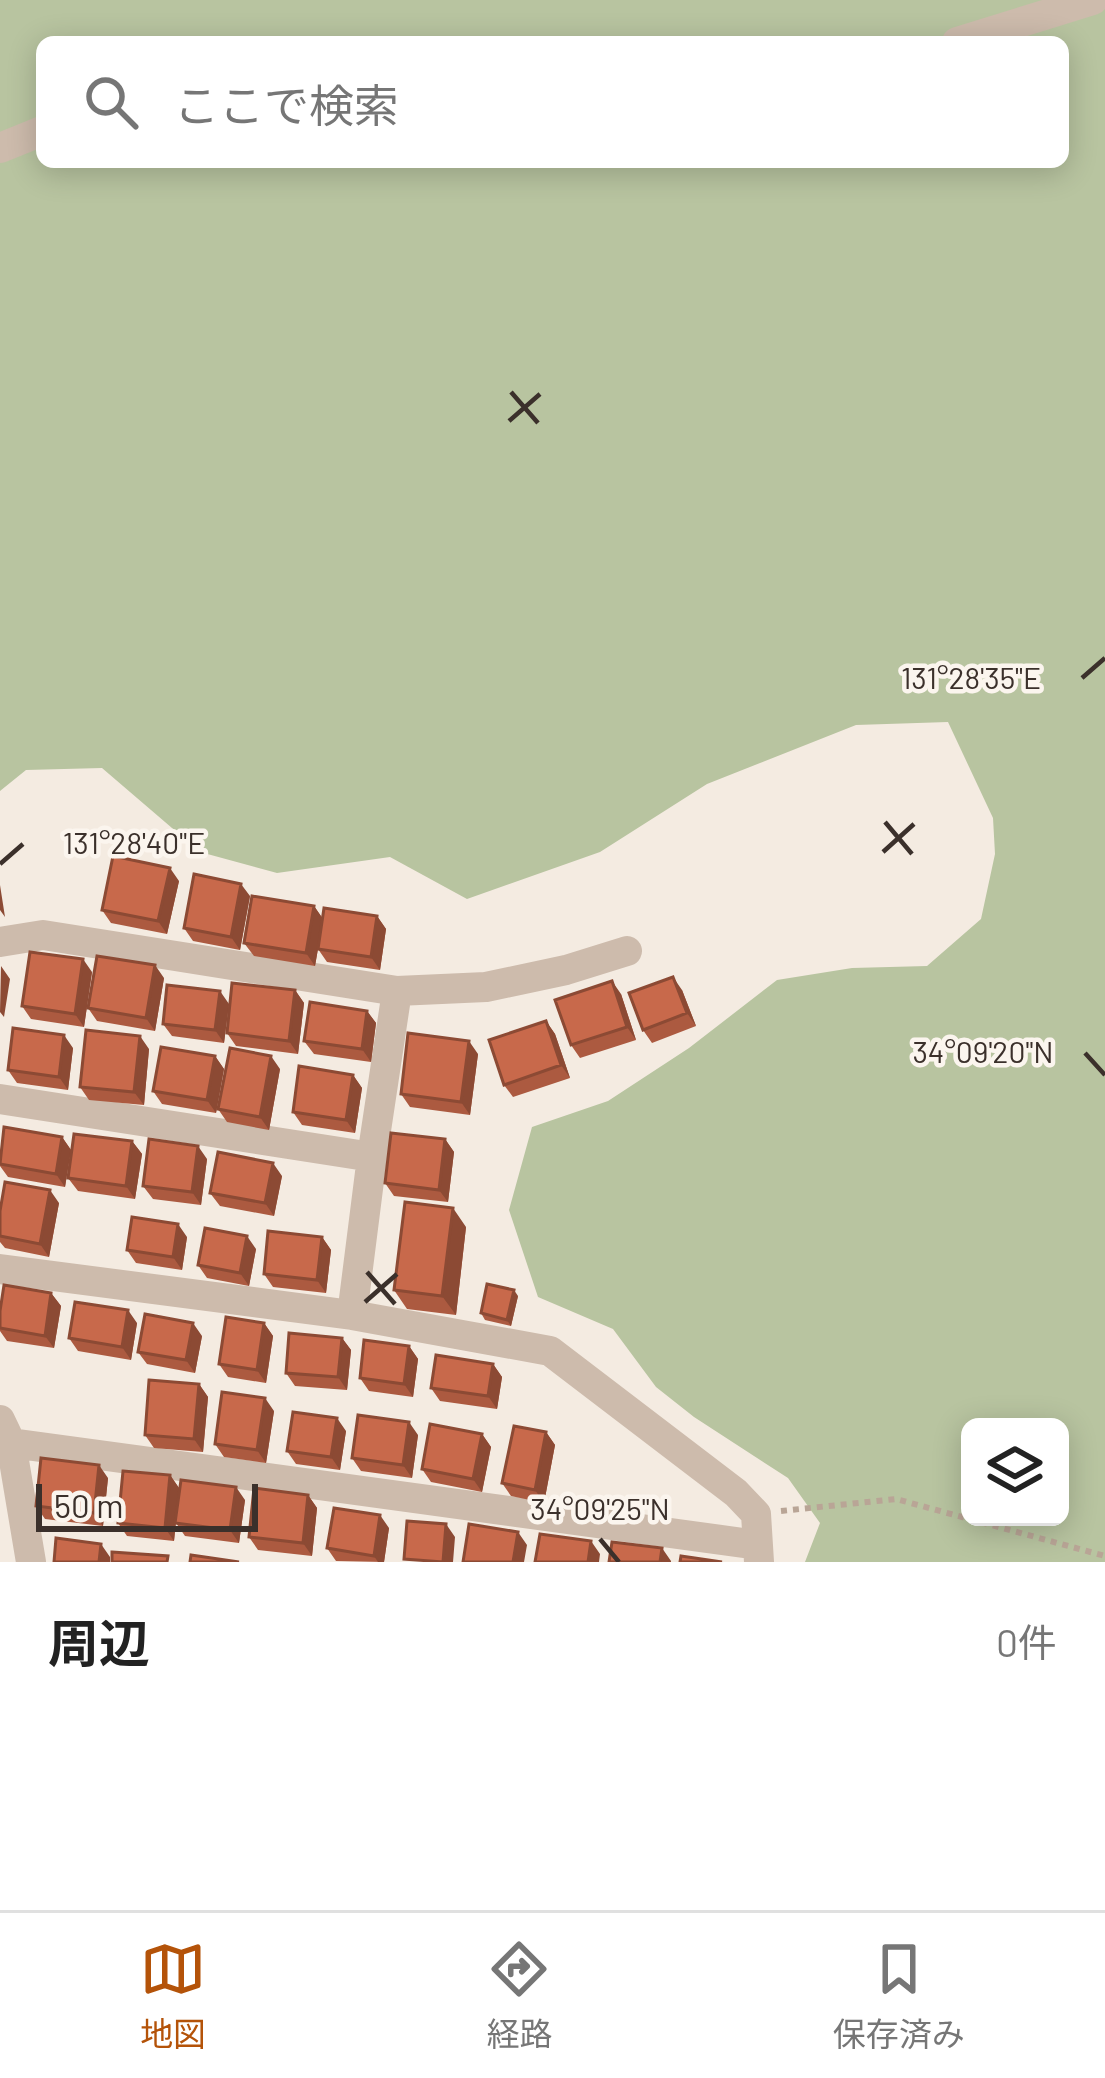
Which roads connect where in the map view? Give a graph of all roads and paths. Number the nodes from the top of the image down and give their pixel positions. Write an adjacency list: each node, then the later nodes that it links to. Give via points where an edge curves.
1 (1094, 0): 2 (street)
2 (977, 36)
3 (36, 133): 4 (street)
4 (0, 148)
5 (0, 942): 7 (street, via 43,935)
6 (627, 951): 7 (street, via 486,987)
7 (398, 991): 9 (street)
8 (0, 1099): 9 (street)
9 (372, 1157): 11 (street)
10 (0, 1269): 11 (street)
11 (352, 1315): 13 (street, via 550,1352)
12 (5, 1431): 14 (street); 16 (street)
13 (756, 1514): 14 (street); 15 (path, via 896,1499)
14 (758, 1554)
15 (1105, 1556)
16 (31, 1562)

